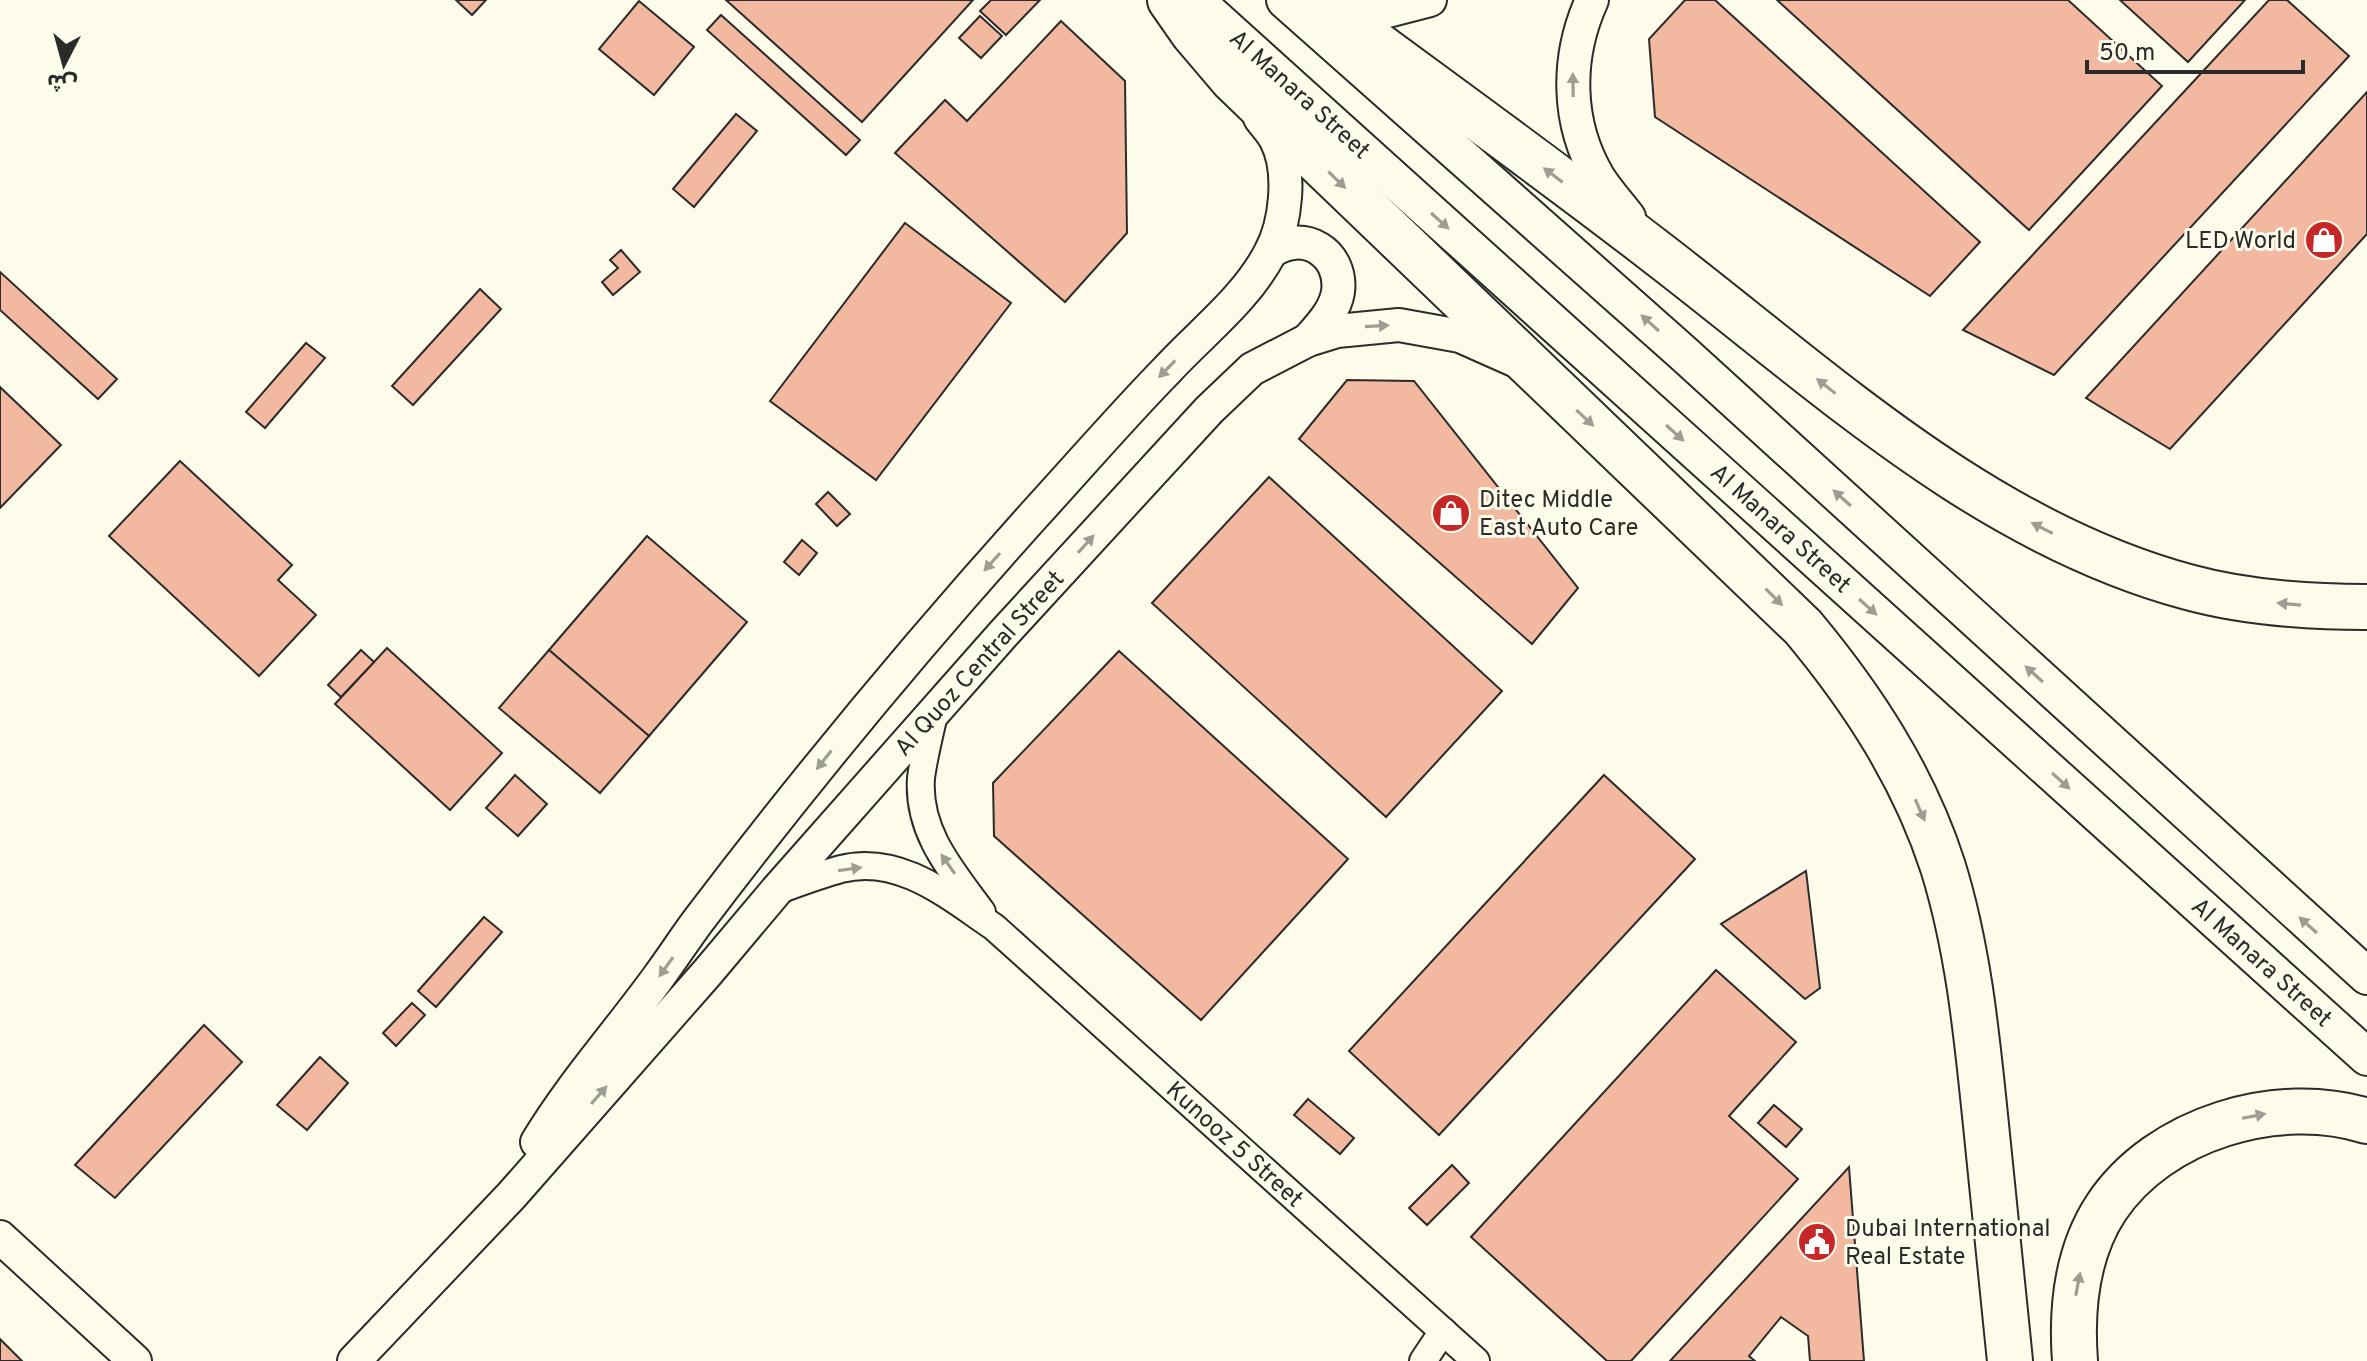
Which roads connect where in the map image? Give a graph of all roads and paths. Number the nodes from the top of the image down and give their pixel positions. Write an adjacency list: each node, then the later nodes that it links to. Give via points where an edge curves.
1 (1170, 0): 7 (highway)
2 (1195, 0): 17 (main road, Al Manara Street, one-way to 17)
3 (1285, 0): 16 (main road, one-way to 3, via 1683,353)
4 (1430, 0): 6 (street, via 1376,14)
5 (1592, 0): 9 (street, one-way to 5, via 1600,180 1580,135 1573,99 1574,62)
6 (1328, 8): 9 (highway, one-way to 6)
7 (1233, 80): 8 (street, Al Quoz Central Street, via 1277,141 1283,166 1283,223); 11 (highway, one-way to 11)
8 (1272, 251): 10 (street, via 1283,243 1308,243 1320,249 1335,269 1334,305); 19 (street, Al Quoz Central Street, one-way to 19, via 1244,293 1156,381 954,604 831,751 566,1098 535,1145)
9 (1656, 251): 12 (highway, one-way to 9, via 2285,604 2190,588 2144,574 2040,528 1895,439)
10 (1308, 340): 11 (street, Al Quoz Central Street, one-way to 11, via 1368,326 1430,329 1501,353); 13 (street, Al Quoz Central Street, one-way to 10, via 1216,402 1252,369)
11 (1541, 376): 26 (highway, one-way to 26, via 1803,627 1870,715 1904,776 1942,865 1968,973)
12 (2367, 607)
13 (935, 710): 14 (street, Al Quoz Central Street); 15 (street, Kunooz 5 Street, one-way to 13, via 926,824 921,780)
14 (776, 891): 15 (street, Kunooz 5 Street, one-way to 15, via 844,868 883,868 921,879); 19 (street, Al Quoz Central Street, one-way to 14)
15 (994, 927): 21 (street, Kunooz 5 Street)
16 (2367, 976)
17 (2367, 1057)
18 (2367, 1121): 27 (highway, one-way to 18, via 2076,1284 2088,1245 2106,1208 2148,1164 2200,1132 2258,1114 2319,1111)
19 (511, 1196): 23 (street, Al Quoz Central Street)
20 (0, 1237): 22 (street)
21 (1443, 1331): 24 (street); 25 (street, Kunooz 5 Street)
22 (135, 1361)
23 (354, 1361)
24 (1423, 1361)
25 (1475, 1361)
26 (2010, 1361)
27 (2075, 1361)

